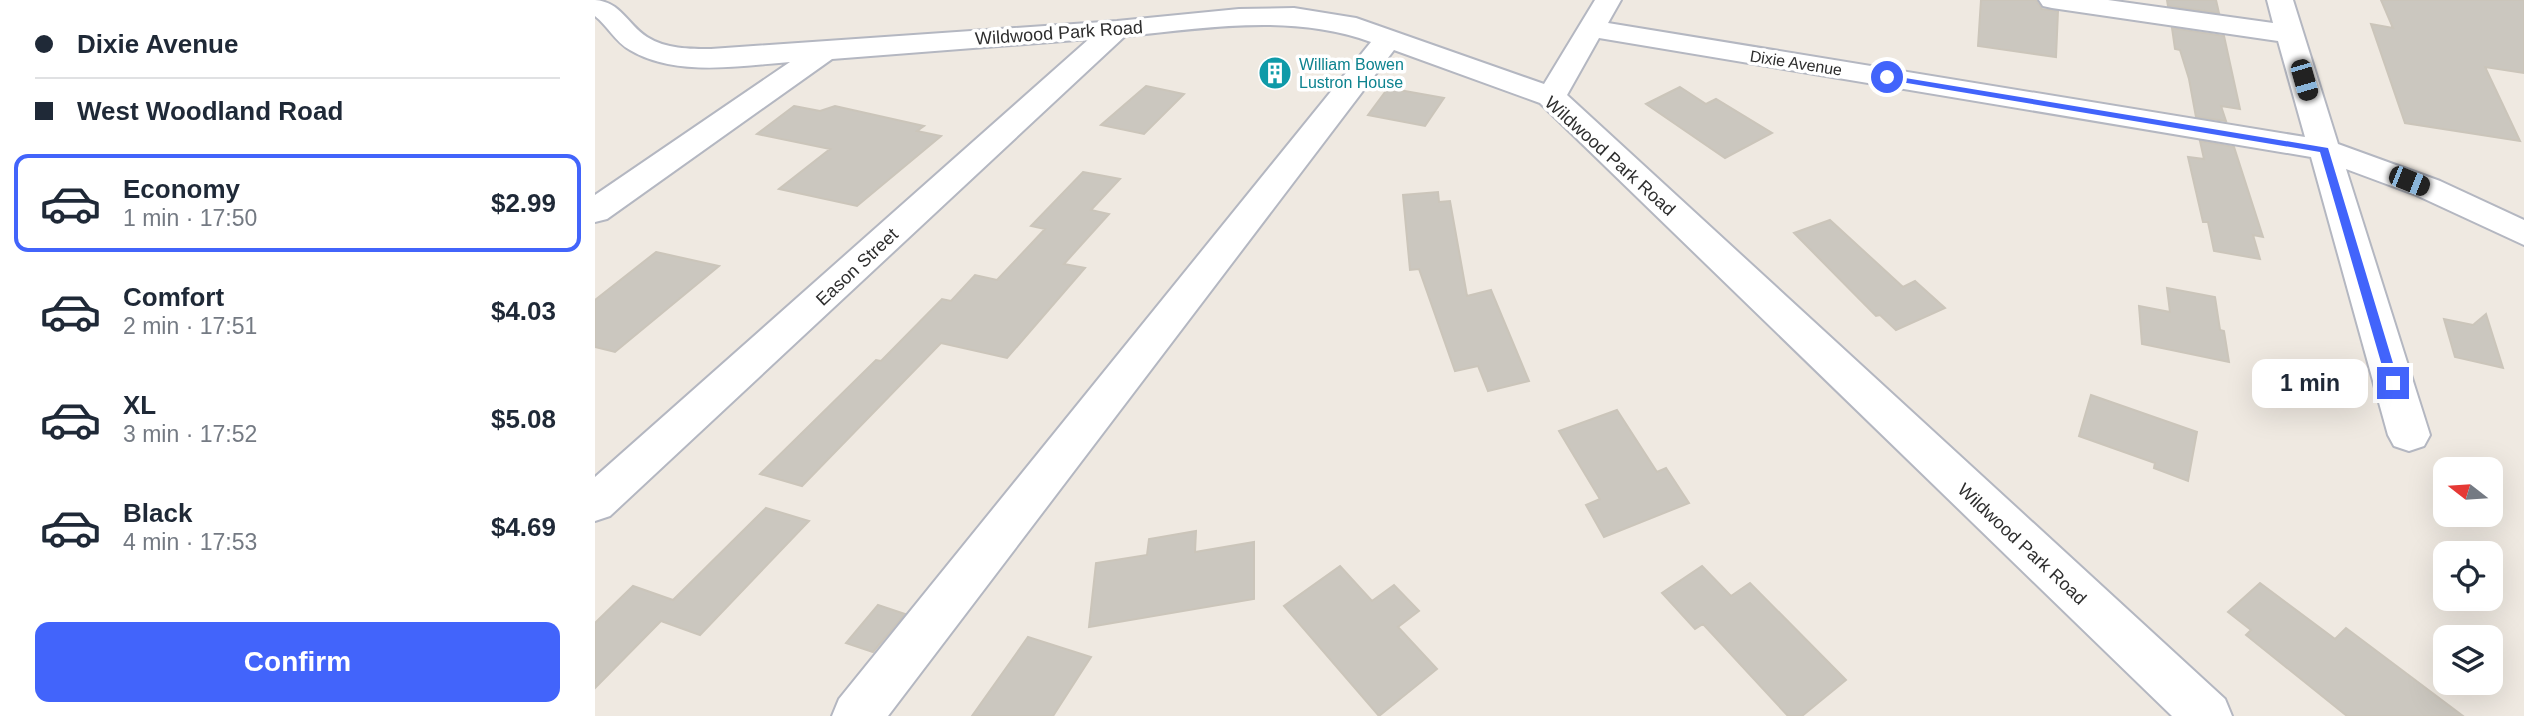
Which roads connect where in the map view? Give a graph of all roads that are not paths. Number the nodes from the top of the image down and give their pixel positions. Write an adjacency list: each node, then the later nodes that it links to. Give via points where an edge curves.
1 (1608, 0): 7 (street)
2 (2052, 0): 8 (street)
3 (2280, 0): 8 (street)
4 (595, 7): 10 (street, Wildwood Park Road, via 608,10 627,35 650,50 689,57)
5 (1247, 8): 6 (street, Wildwood Park Road); 9 (street, Wildwood Park Road, via 1346,24)
6 (1117, 29): 10 (street, Wildwood Park Road); 16 (street, Eason Street)
7 (1592, 29): 11 (street); 12 (street, Dixie Avenue)
8 (2290, 34): 12 (street)
9 (1389, 38): 11 (street, Wildwood Park Road); 17 (street)
10 (826, 50): 13 (street)
11 (1551, 97): 18 (street, Wildwood Park Road)
12 (2325, 150): 14 (street, Dixie Avenue, via 2428,188); 15 (street)
13 (595, 211)
14 (2524, 234)
15 (2409, 435)
16 (595, 503)
17 (857, 716)
18 (2207, 716)

